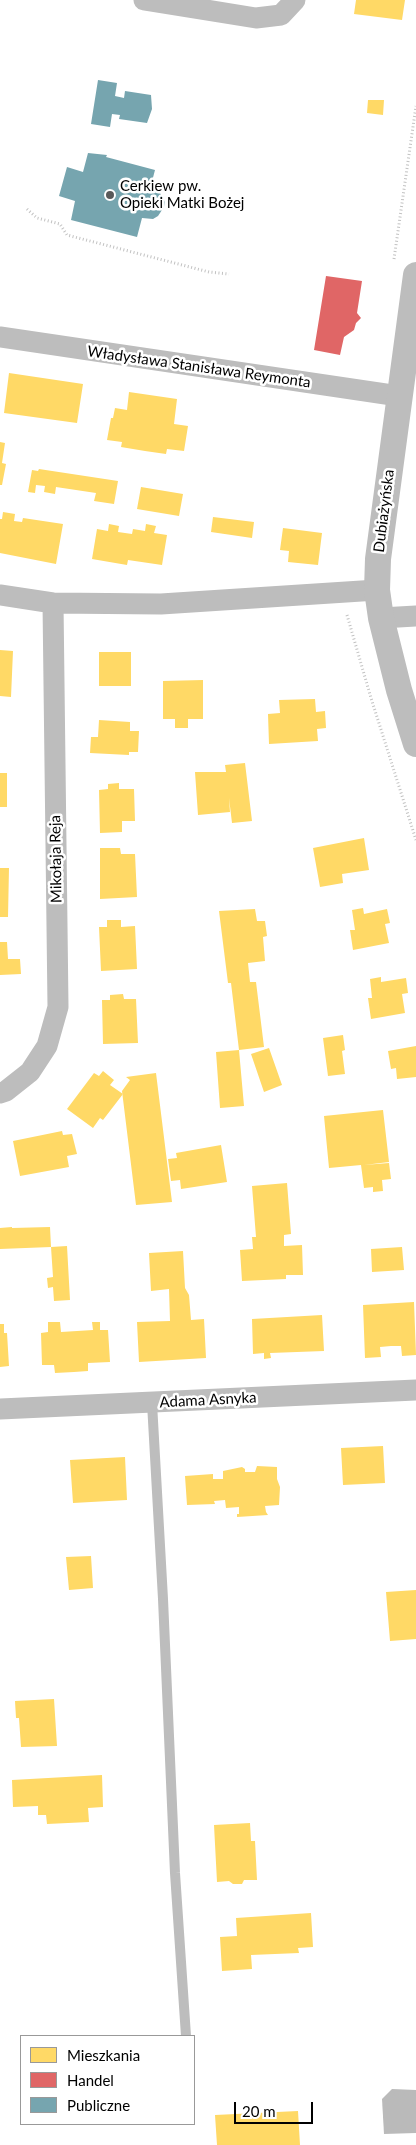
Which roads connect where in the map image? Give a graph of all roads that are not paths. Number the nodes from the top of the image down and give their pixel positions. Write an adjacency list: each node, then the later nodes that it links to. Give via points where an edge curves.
1 (144, 0): 2 (street, via 256,18 281,15)
2 (295, 0)
3 (416, 275): 5 (street, Dubiażyńska)
4 (0, 337): 6 (street, Władysława Stanisława Reymonta)
5 (411, 343): 6 (street, Dubiażyńska)
6 (399, 396): 7 (street, Dubiażyńska)
7 (377, 590): 9 (street, via 161,604); 11 (street, Dubiażyńska)
8 (0, 595): 9 (street)
9 (53, 603): 13 (street, Mikołaja Reja, via 58,1007 47,1046 30,1072)
10 (416, 616): 11 (street)
11 (381, 618): 12 (street, Dubiażyńska)
12 (416, 744)
13 (0, 1093)
14 (416, 1390): 15 (street, Adama Asnyka)
15 (152, 1403): 16 (street, Adama Asnyka); 17 (lane)
16 (0, 1409)
17 (186, 2035)

